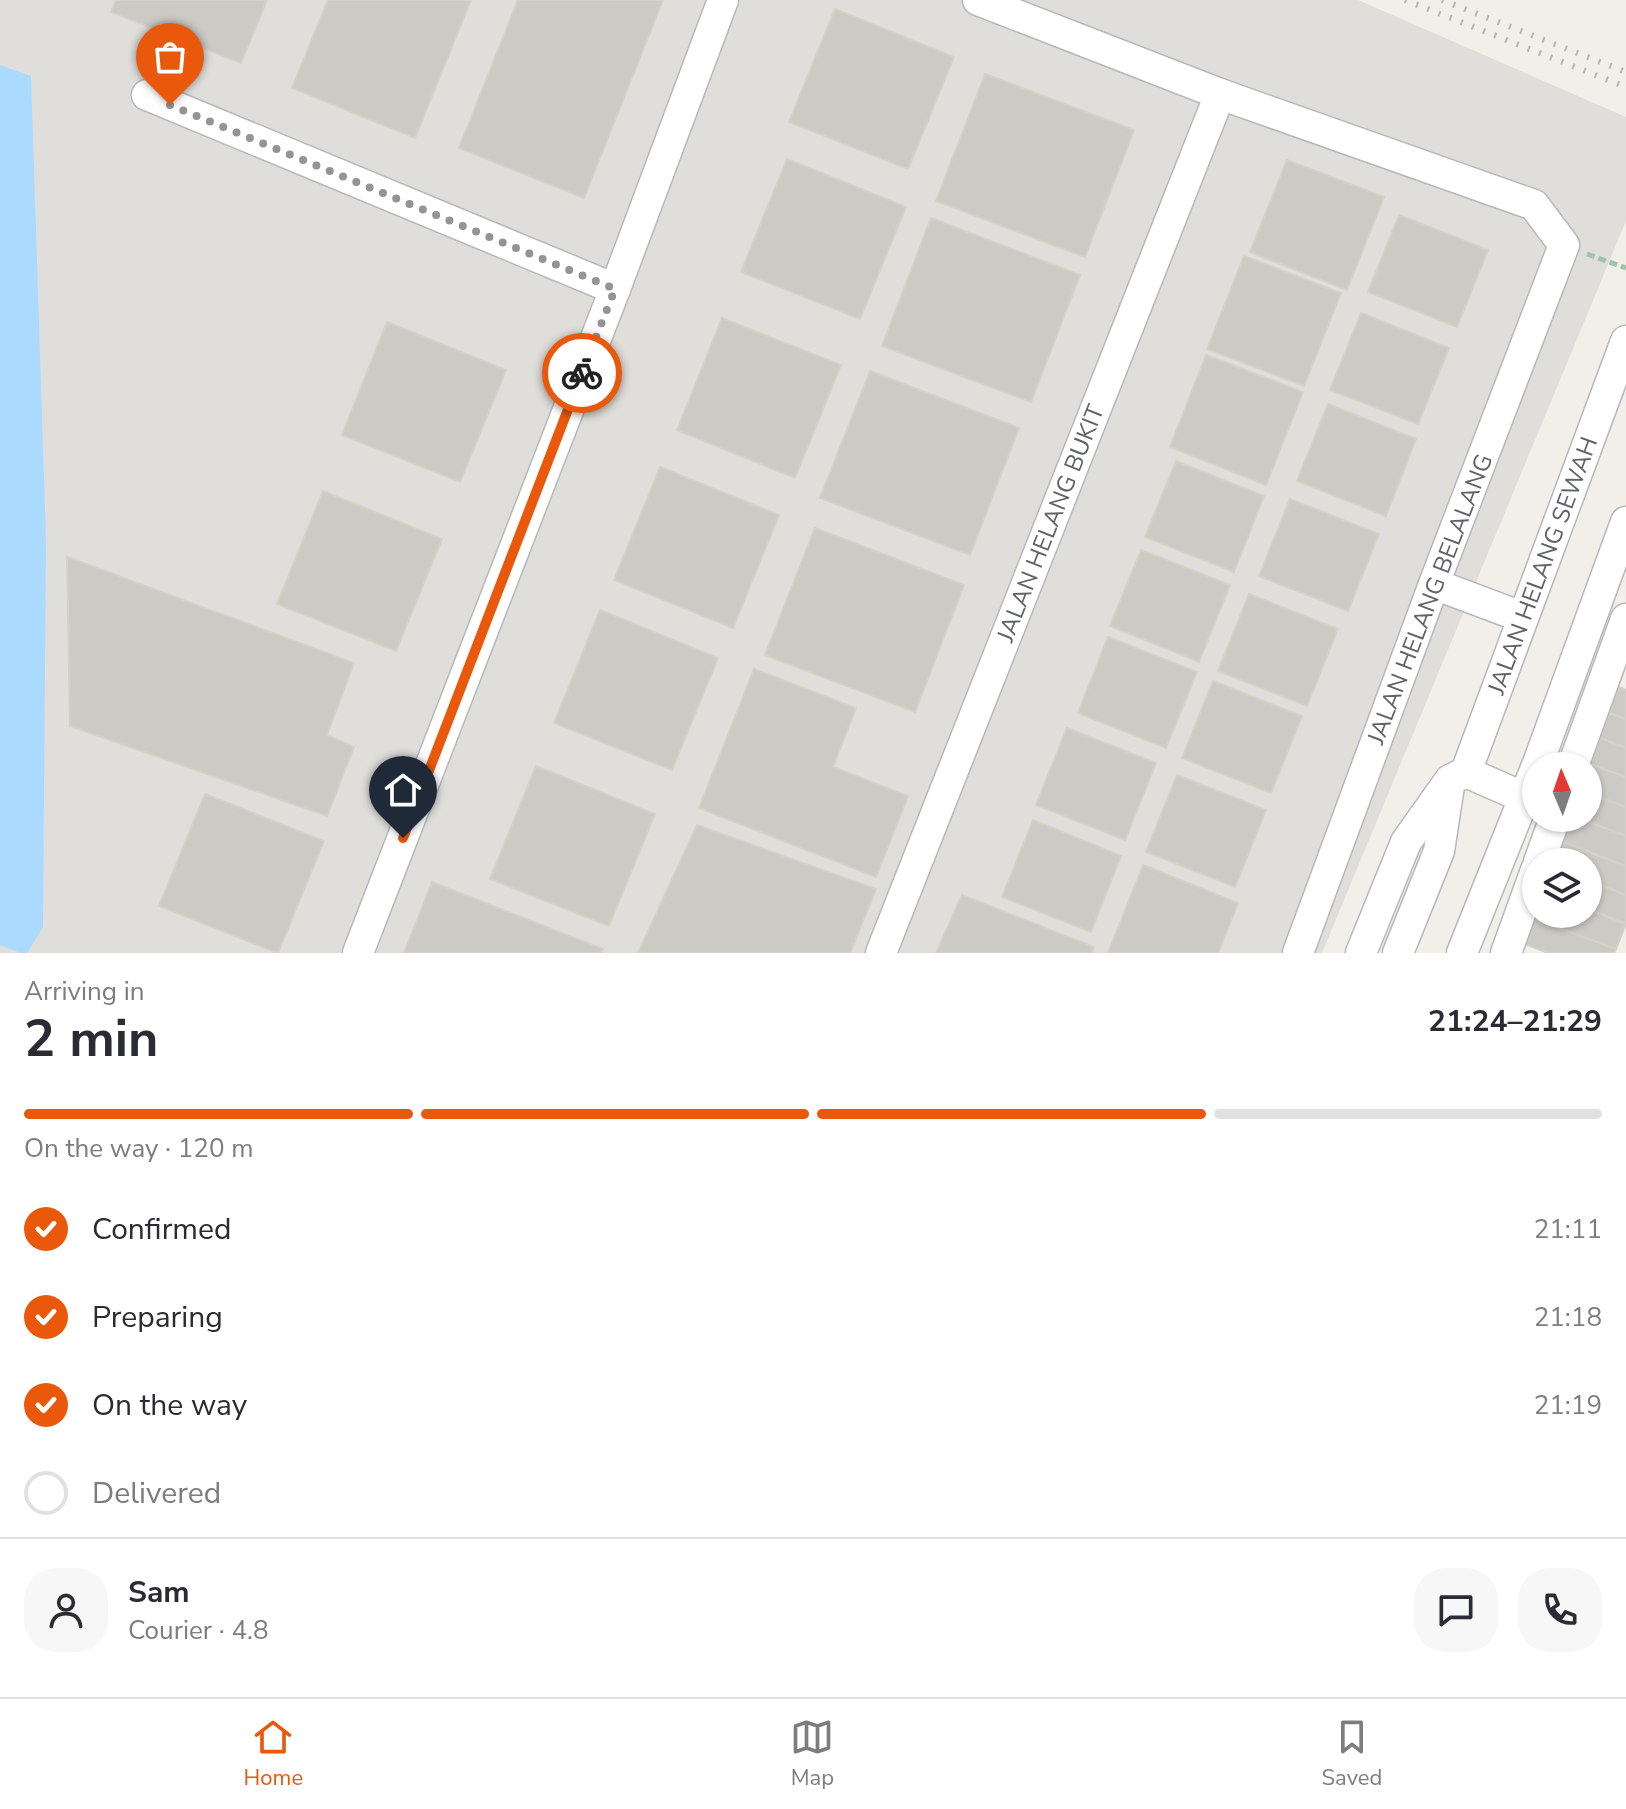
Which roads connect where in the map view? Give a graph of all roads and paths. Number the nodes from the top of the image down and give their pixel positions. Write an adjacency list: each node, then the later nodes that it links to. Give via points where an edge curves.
1 (723, 0): 7 (street)
2 (978, 0): 3 (street)
3 (1220, 94): 5 (street, via 1534,205); 22 (street, JALAN HELANG BUKIT)
4 (147, 95): 7 (street)
5 (1564, 245): 6 (path); 10 (street, JALAN HELANG BELALANG)
6 (1626, 268)
7 (615, 289): 21 (street)
8 (1626, 341): 13 (street, JALAN HELANG SEWAH)
9 (1626, 522): 11 (street)
10 (1434, 584): 13 (street); 23 (street, JALAN HELANG BELALANG)
11 (1597, 600): 12 (street); 15 (street)
12 (1626, 612)
13 (1522, 617): 17 (street, JALAN HELANG SEWAH)
14 (1626, 619): 16 (street)
15 (1541, 752)
16 (1578, 752)
17 (1458, 776): 18 (street); 24 (street, JALAN HELANG SEWAH, via 1406,842); 25 (street, JALAN HELANG SEWAH, via 1439,851)
18 (1522, 797)
19 (1522, 805): 26 (street)
20 (1522, 909): 27 (street)
21 (358, 953)
22 (881, 953)
23 (1298, 953)
24 (1361, 953)
25 (1398, 953)
26 (1462, 953)
27 (1506, 953)

